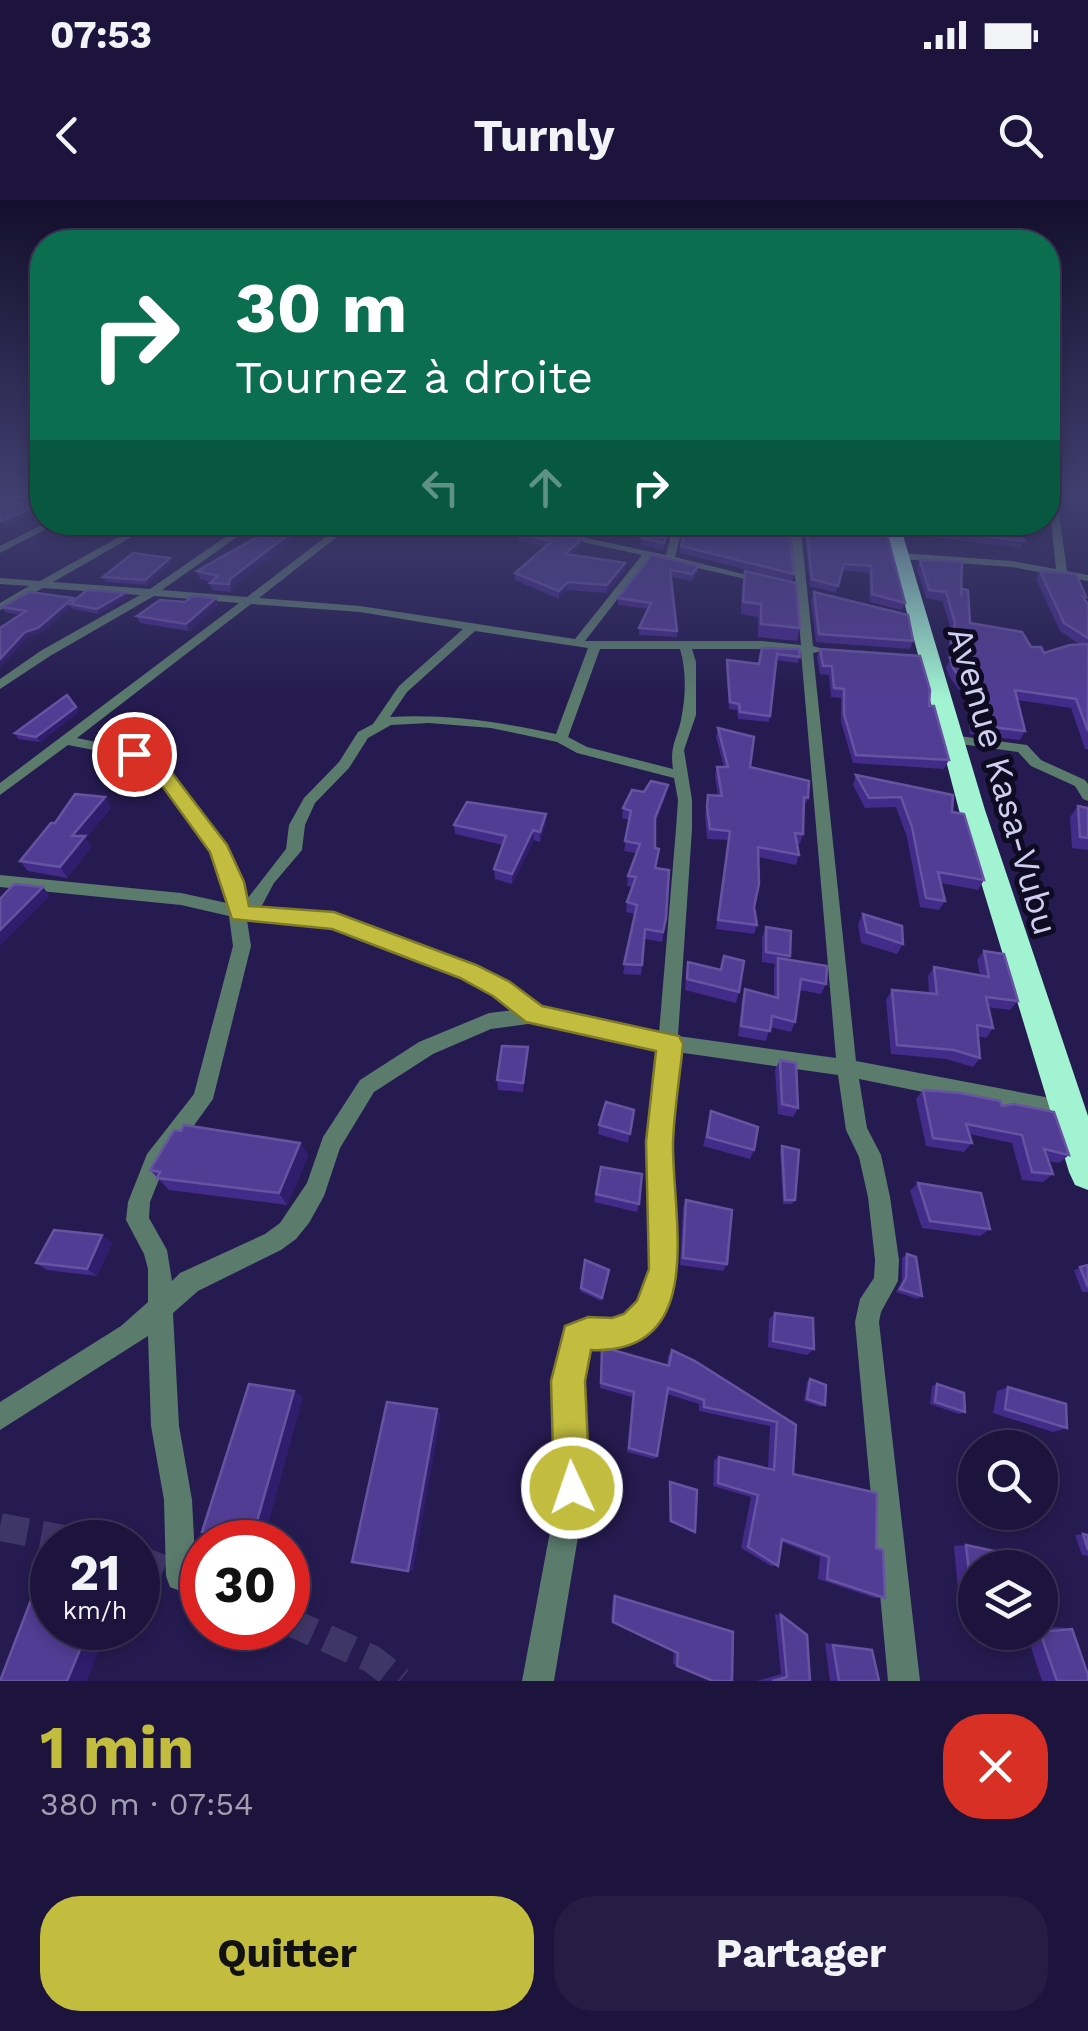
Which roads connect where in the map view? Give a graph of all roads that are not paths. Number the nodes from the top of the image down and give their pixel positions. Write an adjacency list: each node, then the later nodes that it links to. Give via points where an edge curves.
1 (82, 561): 13 (street)
2 (198, 561): 14 (street)
3 (302, 561): 16 (street)
4 (642, 561): 19 (street)
5 (682, 561): 15 (street)
6 (805, 561): 15 (street)
7 (903, 561): 27 (highway, Avenue Kasa-Vubu, via 909,618)
8 (972, 561): 10 (street)
9 (1061, 561): 10 (street)
10 (1062, 573): 11 (street)
11 (1088, 578)
12 (0, 581): 13 (street)
13 (40, 584): 14 (street); 17 (street)
14 (150, 594): 16 (street); 23 (street)
15 (814, 596): 22 (street)
16 (249, 602): 18 (street, via 360,609); 26 (street)
17 (0, 607)
18 (471, 628): 19 (street); 24 (street, via 402,690)
19 (577, 644): 21 (street)
20 (686, 645): 21 (street); 22 (street); 28 (street, via 689,714 677,750)
21 (595, 646): 25 (street)
22 (818, 650): 35 (street)
23 (0, 685)
24 (379, 724): 25 (street, via 401,718 478,722); 32 (street, via 363,734 309,801 294,850 255,904)
25 (561, 739): 28 (street)
26 (66, 740): 29 (street); 32 (street, via 156,765 220,850)
27 (951, 740): 30 (street, via 1022,748); 36 (highway, Avenue Kasa-Vubu)
28 (682, 776): 34 (street)
29 (0, 790)
30 (1088, 796)
31 (0, 881): 32 (street, via 181,899)
32 (240, 914): 33 (street, via 334,920 468,972); 38 (street, via 242,946 208,1087 155,1161 138,1202 136,1220 160,1269)
33 (535, 1015): 34 (street); 38 (street, via 489,1021 426,1048 367,1086 288,1230 189,1282)
34 (670, 1044): 35 (street); 41 (street, via 660,1142 664,1269 642,1320 612,1335 580,1334 570,1361 572,1488)
35 (848, 1069): 36 (street); 42 (street, via 857,1130 880,1197 887,1260 886,1281 867,1322)
36 (1066, 1111): 37 (highway, Avenue Kasa-Vubu)
37 (1088, 1172)
38 (160, 1305): 39 (street, via 118,1343); 40 (street)
39 (0, 1417)
40 (180, 1551)
41 (538, 1681)
42 (904, 1681)

